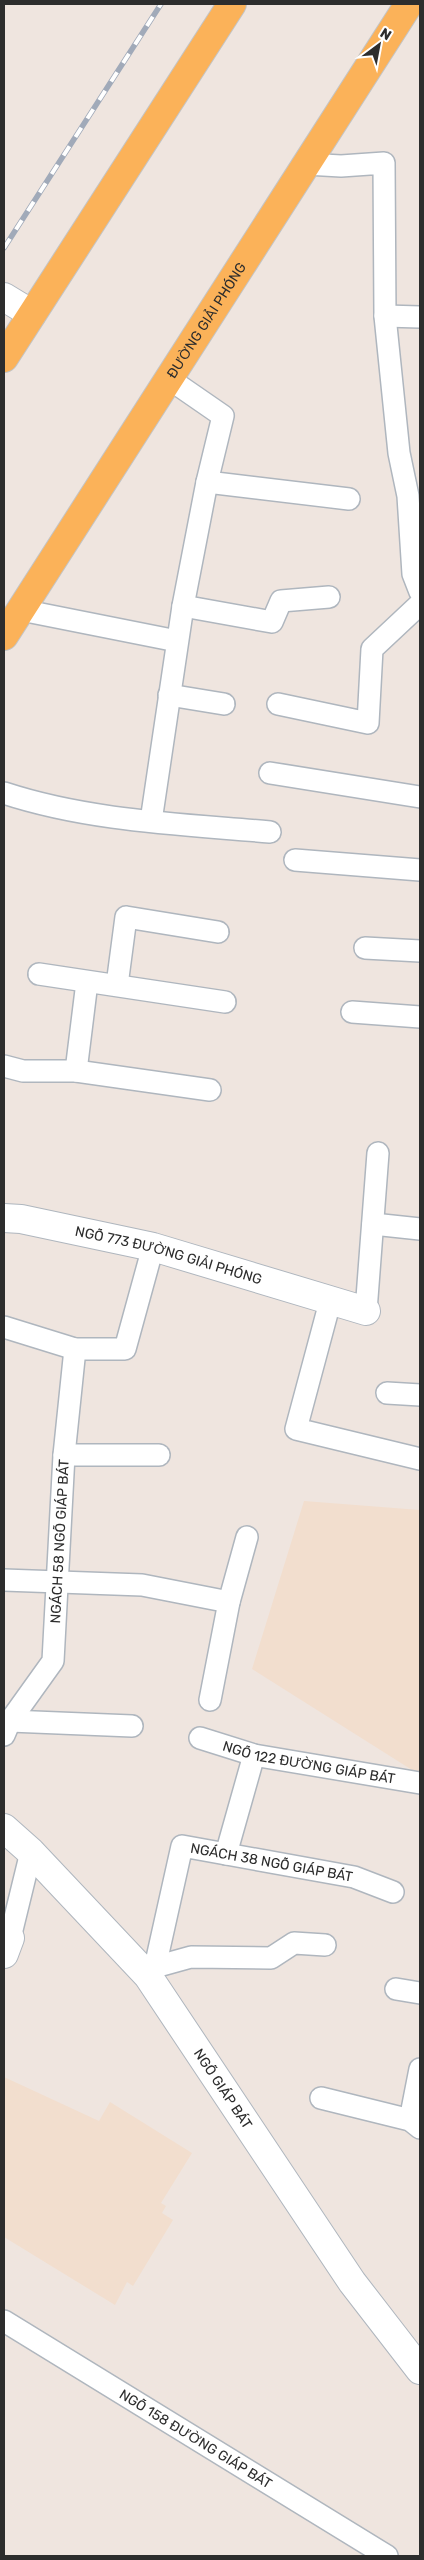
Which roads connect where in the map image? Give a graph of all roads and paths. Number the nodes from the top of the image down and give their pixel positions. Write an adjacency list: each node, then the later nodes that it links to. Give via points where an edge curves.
1 (232, 4): 5 (main road)
2 (410, 4): 3 (main road, ĐƯỜNG GIẢI PHÓNG)
3 (306, 164): 6 (lane, via 342,166 384,162); 9 (main road, ĐƯỜNG GIẢI PHÓNG)
4 (4, 297): 5 (street)
5 (32, 314): 8 (main road)
6 (385, 316): 7 (lane); 12 (lane, via 399,453 408,496)
7 (420, 318)
8 (4, 358)
9 (168, 378): 10 (lane, via 223,416); 16 (main road, ĐƯỜNG GIẢI PHÓNG)
10 (207, 482): 11 (lane); 15 (lane)
11 (349, 499)
12 (418, 580)
13 (329, 597): 15 (lane, via 281,601 272,622)
14 (420, 604): 21 (lane, via 372,648 368,723)
15 (183, 606): 18 (lane)
16 (21, 610): 17 (main road, ĐƯỜNG GIẢI PHÓNG); 18 (lane)
17 (4, 636)
18 (177, 641): 19 (lane)
19 (169, 694): 20 (lane); 25 (lane)
20 (224, 704)
21 (278, 704)
22 (270, 772): 24 (lane)
23 (4, 793): 25 (lane, via 43,806)
24 (420, 797)
25 (151, 821): 26 (lane)
26 (270, 832)
27 (295, 860): 28 (lane)
28 (420, 870)
29 (218, 932): 34 (lane, via 126,917)
30 (365, 948): 31 (lane)
31 (420, 951)
32 (39, 974): 33 (lane)
33 (87, 982): 34 (lane); 39 (lane)
34 (118, 985): 35 (lane)
35 (224, 1002)
36 (352, 1012): 37 (lane)
37 (420, 1016)
38 (4, 1066): 39 (lane, via 23,1071)
39 (76, 1071): 40 (lane)
40 (210, 1090)
41 (378, 1153): 43 (lane, NGÕ 773 ĐƯỜNG GIẢI PHÓNG)
42 (4, 1218): 45 (street, NGÕ 773 ĐƯỜNG GIẢI PHÓNG)
43 (373, 1224): 44 (lane); 47 (lane, NGÕ 773 ĐƯỜNG GIẢI PHÓNG)
44 (420, 1229)
45 (152, 1247): 46 (street, NGÕ 773 ĐƯỜNG GIẢI PHÓNG); 49 (lane, via 124,1349)
46 (330, 1302): 47 (street, NGÕ 773 ĐƯỜNG GIẢI PHÓNG); 54 (lane, via 296,1429)
47 (366, 1311)
48 (4, 1327): 49 (lane)
49 (75, 1348): 52 (lane, NGÁCH 58 NGÕ GIÁP BÁT)
50 (386, 1393): 51 (lane)
51 (420, 1395)
52 (64, 1455): 53 (lane); 57 (lane, NGÁCH 58 NGÕ GIÁP BÁT)
53 (159, 1455)
54 (420, 1459)
55 (247, 1537): 58 (lane)
56 (4, 1580): 57 (lane)
57 (57, 1582): 58 (lane, via 142,1584); 61 (lane, NGÁCH 58 NGÕ GIÁP BÁT, via 53,1661)
58 (229, 1602): 59 (lane)
59 (210, 1700)
60 (132, 1726): 61 (lane, NGÁCH 58 NGÕ GIÁP BÁT)
61 (7, 1728)
62 (200, 1738): 63 (lane, NGÕ 122 ĐƯỜNG GIÁP BÁT)
63 (254, 1755): 64 (lane, NGÕ 122 ĐƯỜNG GIÁP BÁT); 67 (lane)
64 (420, 1783)
65 (4, 1828): 66 (street, NGÕ GIÁP BÁT)
66 (31, 1852): 70 (lane); 71 (street, NGÕ GIÁP BÁT)
67 (226, 1854): 68 (lane, NGÁCH 38 NGÕ GIÁP BÁT, via 354,1877); 71 (lane, NGÁCH 38 NGÕ GIÁP BÁT, via 182,1846)
68 (393, 1892)
69 (325, 1945): 71 (lane, via 294,1943 271,1958 191,1957)
70 (7, 1946)
71 (152, 1972): 78 (street, NGÕ GIÁP BÁT, via 352,2282)
72 (396, 1989): 73 (lane)
73 (420, 1994)
74 (420, 2069): 76 (lane)
75 (321, 2098): 76 (lane)
76 (415, 2124)
77 (4, 2321): 79 (lane, NGÕ 158 ĐƯỜNG GIÁP BÁT)
78 (420, 2370)
79 (387, 2556)

